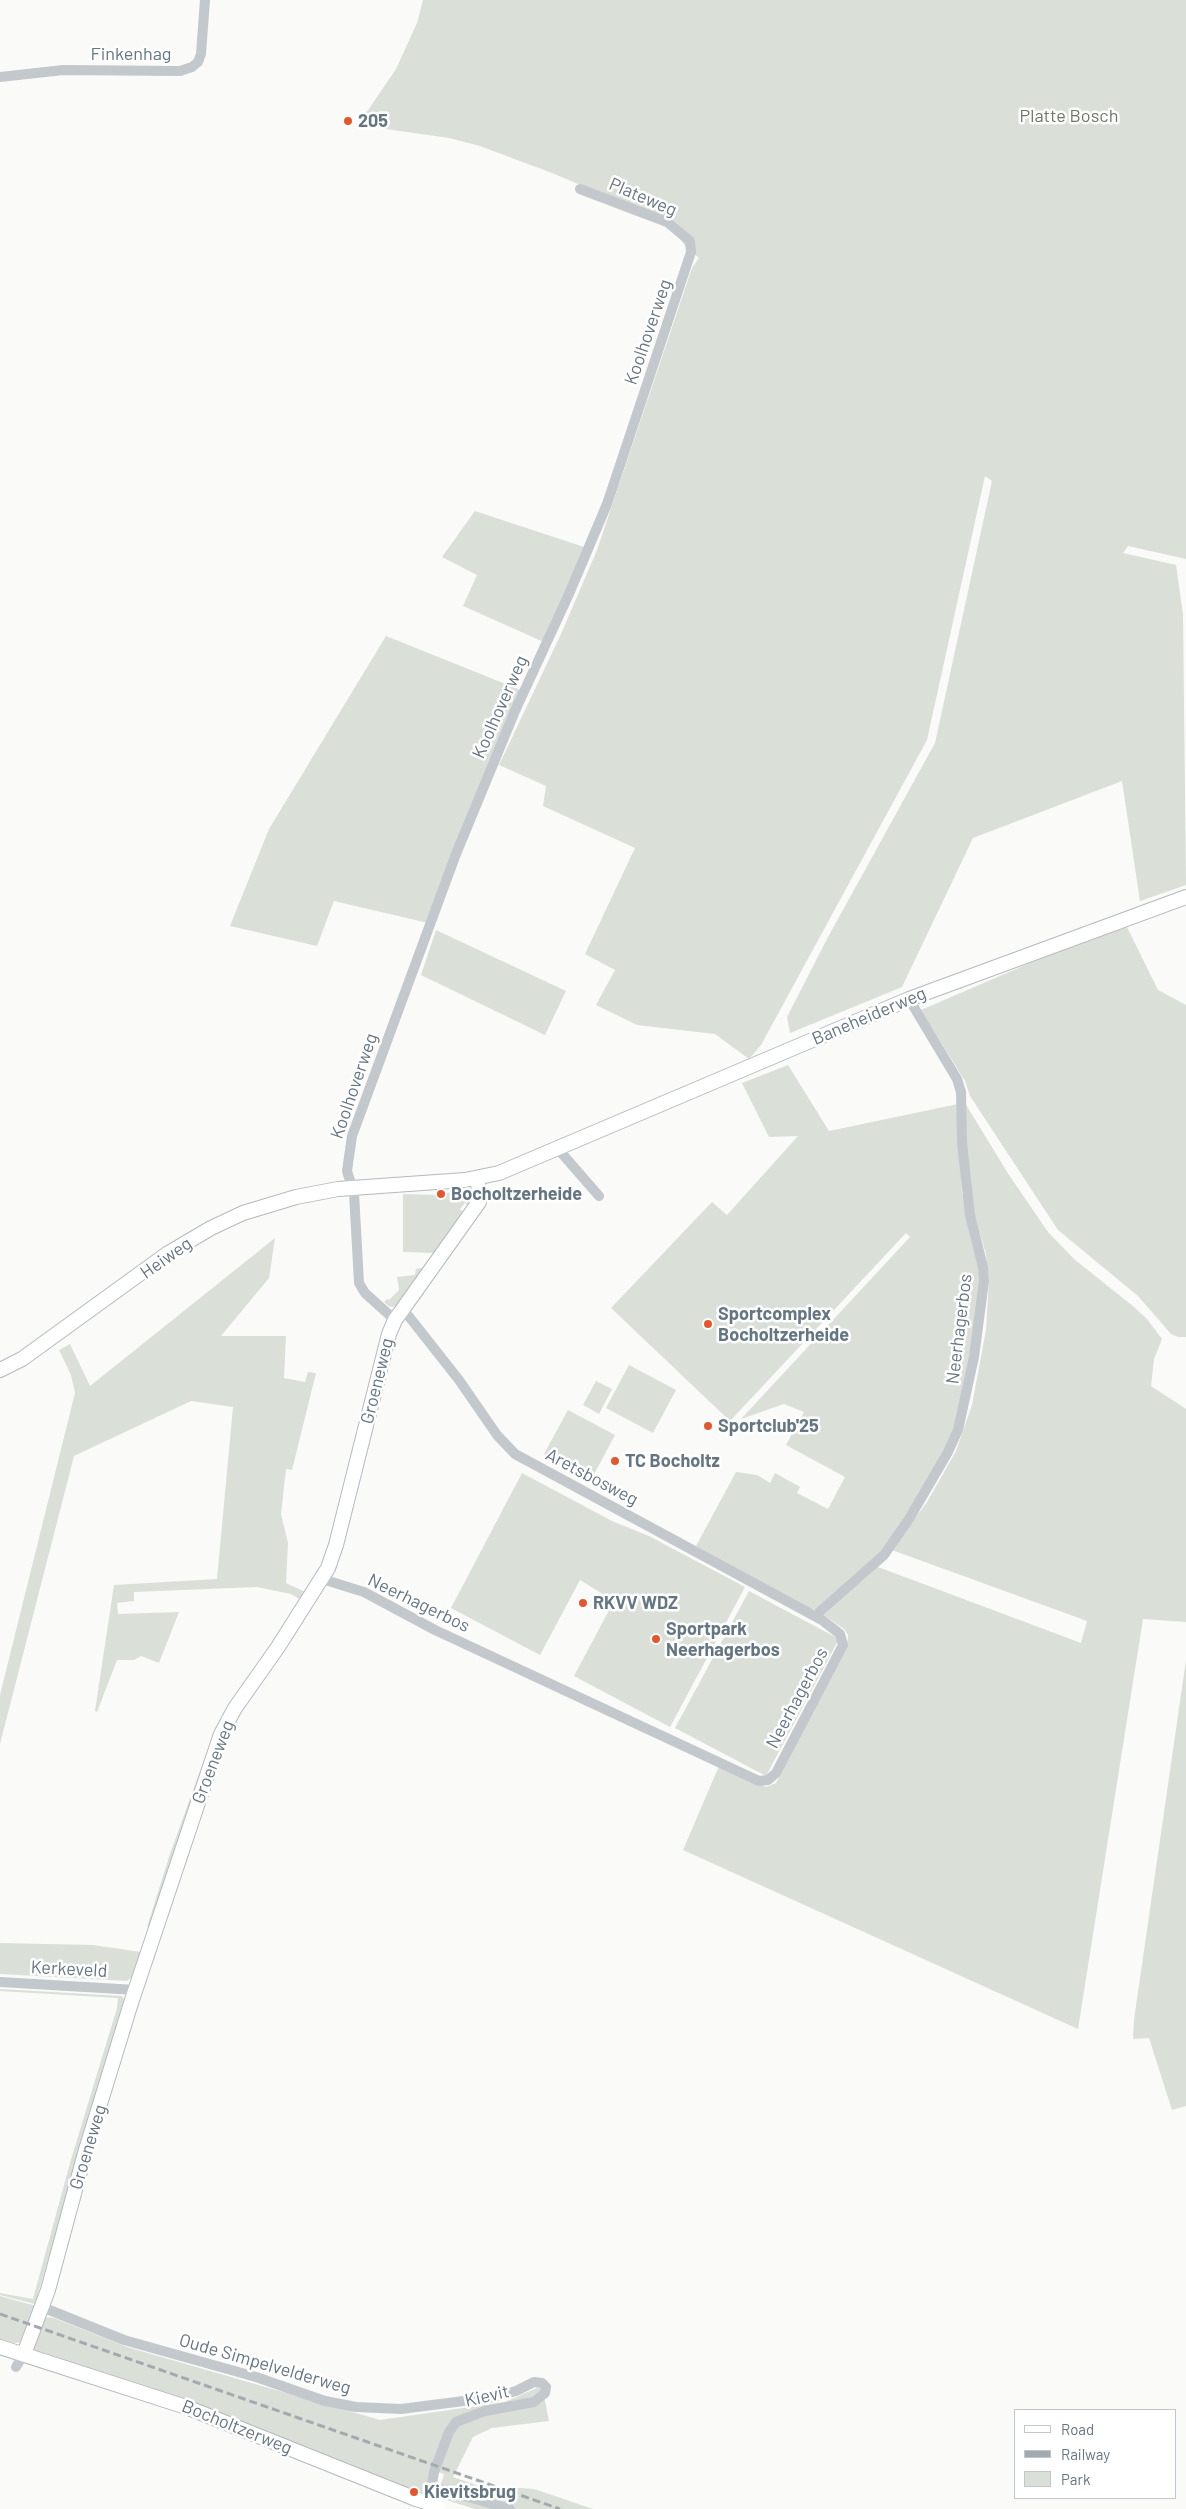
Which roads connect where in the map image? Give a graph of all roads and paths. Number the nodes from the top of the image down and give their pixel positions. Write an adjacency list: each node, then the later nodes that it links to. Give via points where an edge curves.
1 (205, 0): 2 (street, Finkenhag, via 201,54 192,67 180,71 63,70)
2 (0, 77)
3 (580, 189): 4 (street, Plateweg, via 667,222)
4 (690, 241): 9 (street, Koolhoverweg, via 688,262 607,504 483,788 378,1062 350,1144 348,1171)
5 (1186, 897): 6 (street, Baneheiderweg)
6 (910, 999): 7 (street, Baneheiderweg); 14 (street, Neerhagerbos, via 959,1086 970,1216 984,1281 974,1357 958,1430 931,1483 884,1555)
7 (558, 1149): 8 (street, Baneheiderweg, via 499,1173); 10 (street)
8 (477, 1178): 9 (street, Baneheiderweg); 11 (street, Groeneweg, via 479,1202)
9 (351, 1187): 11 (street, Koolhoverweg, via 359,1283 365,1293); 12 (street, Heiweg, via 278,1202 211,1228 167,1254 22,1359)
10 (599, 1196)
11 (399, 1314): 13 (street, Groeneweg, via 386,1343 336,1545); 14 (street, Aretsbosweg, via 458,1380 497,1435 515,1454)
12 (0, 1370)
13 (322, 1578): 14 (street, Neerhagerbos, via 364,1592 435,1630 755,1780 764,1781 774,1776 843,1645 838,1632); 16 (street, Groeneweg, via 221,1734)
14 (815, 1616)
15 (0, 1982): 16 (street, Kerkeveld)
16 (136, 1990): 17 (street, Groeneweg, via 85,2153)
17 (42, 2307): 19 (street, Groeneweg); 21 (street, Oude Simpelvelderweg, via 124,2340 326,2401 356,2407 401,2409 495,2397 534,2382)
18 (0, 2346): 19 (street, Bocholtzerweg)
19 (24, 2354): 20 (street); 23 (street, Bocholtzerweg, bridge, via 186,2406)
20 (16, 2367)
21 (544, 2384): 22 (street, Kievit, via 544,2395 534,2402 485,2411 456,2422 445,2441)
22 (431, 2486): 23 (street, Kievit); 24 (street)
23 (437, 2508)
24 (510, 2509)

